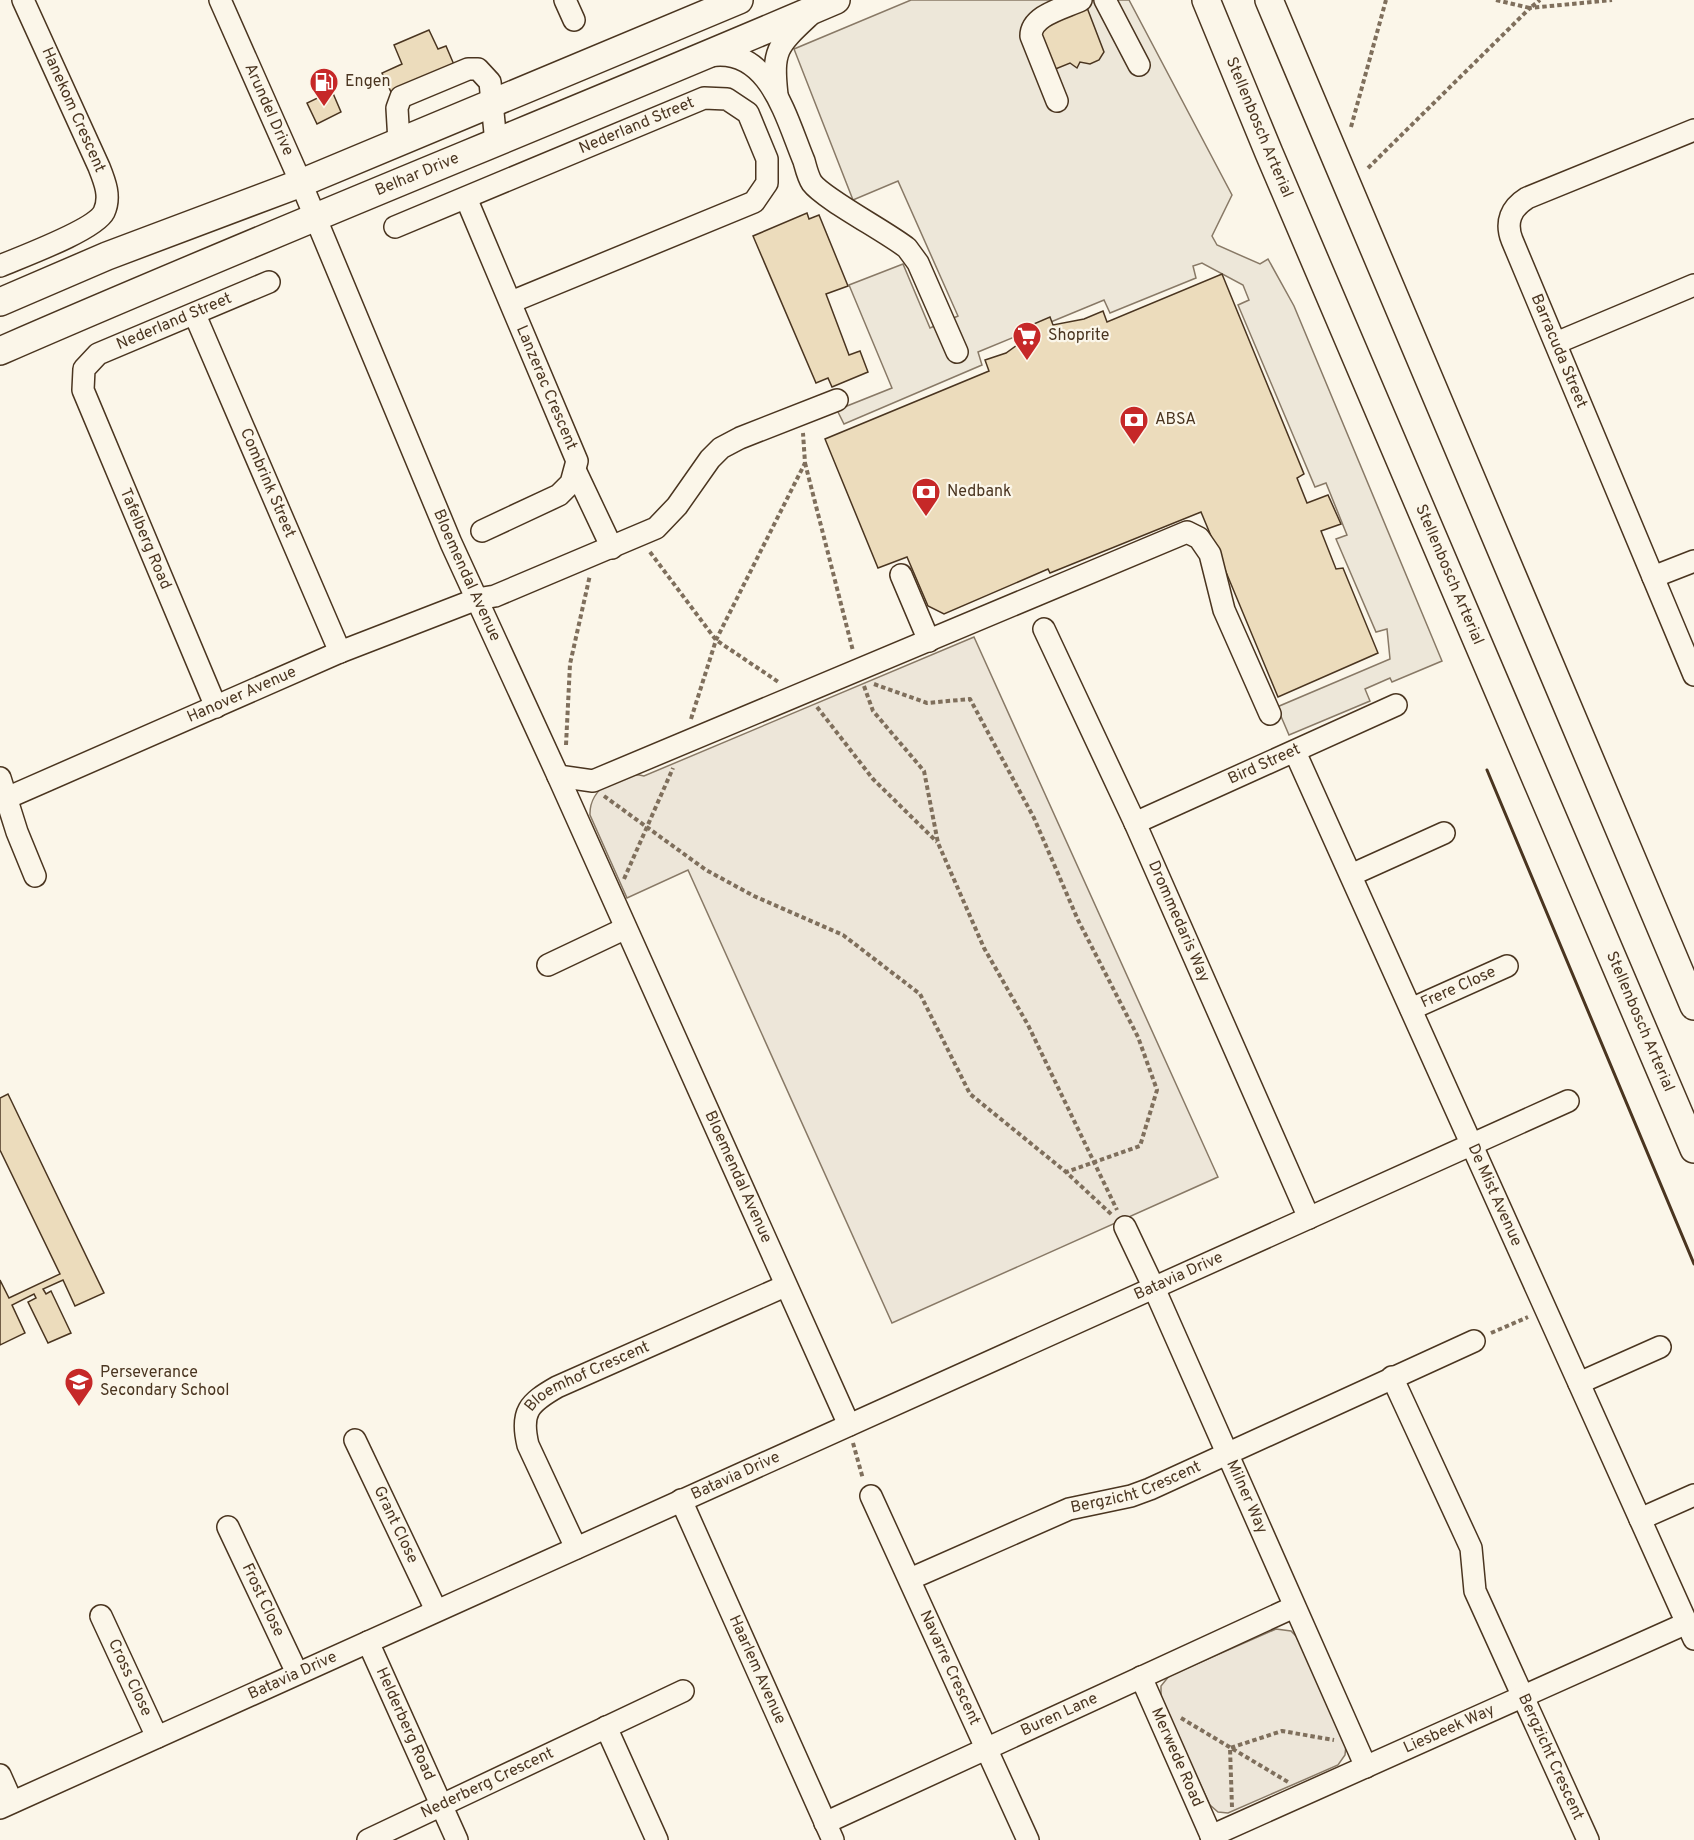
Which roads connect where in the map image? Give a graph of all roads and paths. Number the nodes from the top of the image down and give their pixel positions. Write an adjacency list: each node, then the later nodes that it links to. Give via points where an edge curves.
1 (23, 0): 32 (street, Hanekom Crescent, via 96,159 108,201 103,215 90,226)
2 (220, 0): 28 (street, Arundel Drive)
3 (565, 0): 16 (street)
4 (739, 0): 22 (main road)
5 (1081, 0): 21 (street, via 1036,21 1031,28)
6 (1105, 0): 19 (street)
7 (1200, 0): 17 (main road)
8 (1206, 0): 17 (main road, Stellenbosch Arterial)
9 (1269, 0): 75 (main road)
10 (1386, 0): 23 (path)
11 (1496, 0): 15 (path)
12 (1540, 0): 15 (path)
13 (1612, 0): 15 (path)
14 (826, 4): 18 (main road, Belhar Drive); 20 (street, via 785,39 777,52)
15 (1530, 8): 27 (path)
16 (574, 20)
17 (1220, 33): 79 (main road, Stellenbosch Arterial)
18 (691, 60): 20 (street, via 719,55 741,57 757,68); 26 (main road, Belhar Drive)
19 (1139, 65)
20 (777, 97): 40 (street, via 813,183 907,248 918,263)
21 (1057, 101)
22 (494, 103): 25 (main road); 25 (street, via 486,75 478,69 459,73 401,97 397,108); 26 (street)
23 (1351, 127)
24 (1694, 130): 38 (street, Barracuda Street, via 1527,198 1511,214 1509,232)
25 (399, 142): 28 (main road)
26 (496, 143): 30 (main road, Belhar Drive)
27 (1368, 168)
28 (301, 183): 30 (street, Arundel Drive); 35 (main road, via 106,256)
29 (466, 198): 31 (street, Nederland Street); 36 (street, Lanzerac Crescent); 36 (street, Nederland Street, via 704,98 727,99 748,113 767,159 767,183 754,202)
30 (316, 219): 39 (main road, Belhar Drive); 52 (street, Bloemendal Avenue)
31 (394, 227)
32 (0, 266)
33 (269, 282): 37 (street, Nederland Street)
34 (1694, 285): 38 (street)
35 (0, 302)
36 (511, 302): 45 (street, Lanzerac Crescent, via 577,457)
37 (195, 315): 41 (street, Nederland Street, via 98,354); 55 (street, Combrink Street)
38 (1556, 343): 51 (street, Barracuda Street)
39 (0, 351)
40 (957, 352)
41 (84, 369): 59 (street, Tafelberg Road, via 83,390)
42 (837, 400): 43 (street, Hanover Avenue)
43 (802, 414): 44 (path); 47 (street, Hanover Avenue, via 721,448 666,520)
44 (805, 463): 56 (path); 61 (path, via 716,640)
45 (576, 472): 46 (street, Lanzerac Crescent, via 559,495); 47 (street)
46 (482, 531)
47 (612, 548): 48 (street, Hanover Avenue)
48 (588, 558): 52 (street, Hanover Avenue, via 495,596); 63 (path, via 590,577 570,664 566,753)
49 (1694, 561): 51 (street)
50 (902, 575): 54 (street)
51 (1653, 577): 57 (street, Barracuda Street)
52 (477, 599): 55 (street, Hanover Avenue); 63 (street, Bloemendal Avenue)
53 (1044, 629): 66 (street, Drommedaris Way)
54 (928, 641): 56 (street); 60 (street, via 1187,532 1199,538 1210,554 1224,610)
55 (340, 652): 59 (street, Hanover Avenue)
56 (858, 670): 61 (street); 80 (path, via 873,711 924,771 938,843 980,938); 80 (path, via 876,686 927,703 970,699 1034,818 1078,920 1138,1037 1157,1090 1140,1146)
57 (1694, 675)
58 (1396, 705): 62 (street, Bird Street)
59 (216, 707): 64 (street, Hanover Avenue)
60 (1270, 714)
61 (685, 742): 63 (street); 67 (path)
62 (1295, 752): 66 (street, Bird Street); 69 (street, De Mist Avenue)
63 (576, 779): 65 (street, Bloemendal Avenue); 65 (street); 67 (path)
64 (3, 792): 70 (street, Hanover Avenue)
65 (573, 810): 71 (street, Bloemendal Avenue)
66 (1135, 824): 82 (street, Drommedaris Way)
67 (645, 828): 71 (path, via 621,885); 81 (path, via 706,870 754,896 843,935 920,994 970,1094)
68 (1444, 833): 69 (street)
69 (1351, 875): 76 (street, De Mist Avenue)
70 (35, 876)
71 (608, 891): 72 (street, Bloemendal Avenue)
72 (624, 929): 73 (street); 84 (street, Bloemendal Avenue)
73 (548, 964)
74 (1507, 966): 76 (street, Frere Close)
75 (1694, 1006)
76 (1411, 1009): 78 (street, De Mist Avenue)
77 (1568, 1101): 78 (street, Batavia Drive)
78 (1472, 1144): 82 (street, Batavia Drive); 86 (street, De Mist Avenue)
79 (1694, 1149)
80 (1095, 1160): 81 (path); 83 (path)
81 (1066, 1172): 83 (path)
82 (1309, 1218): 85 (street, Batavia Drive)
83 (1125, 1227): 85 (street, Milner Way)
84 (785, 1286): 91 (street, Bloemendal Avenue); 99 (street, Bloemhof Crescent, via 557,1387 538,1398 527,1411 523,1427 528,1445)
85 (1154, 1288): 91 (street, Batavia Drive); 93 (street, Milner Way)
86 (1546, 1309): 87 (path); 90 (street, De Mist Avenue)
87 (1474, 1341): 89 (street, Bergzicht Crescent)
88 (1660, 1347): 90 (street)
89 (1392, 1377): 93 (street, Bergzicht Crescent); 109 (street, Bergzicht Crescent, via 1466,1535 1474,1565 1475,1591)
90 (1579, 1383): 97 (street, De Mist Avenue)
91 (849, 1425): 95 (path, via 858,1467); 96 (street, Batavia Drive)
92 (354, 1440): 102 (street, Grant Close)
93 (1226, 1453): 100 (street, Bergzicht Crescent, via 1131,1496 1069,1509); 101 (street, Milner Way)
94 (1694, 1495): 97 (street)
95 (871, 1496): 100 (street, Navarre Crescent)
96 (681, 1500): 99 (street, Batavia Drive); 122 (street, Haarlem Avenue)
97 (1640, 1519): 104 (street, De Mist Avenue)
98 (228, 1527): 106 (street, Frost Close)
99 (576, 1548): 102 (street, Batavia Drive)
100 (910, 1579): 115 (street, Navarre Crescent)
101 (1294, 1607): 107 (street, Buren Lane); 113 (street, Milner Way)
102 (436, 1610): 105 (street, Batavia Drive)
103 (101, 1616): 112 (street, Cross Close)
104 (1690, 1631): 109 (street, Liesbeek Way)
105 (368, 1642): 106 (street, Batavia Drive); 120 (street, Helderberg Road)
106 (297, 1673): 112 (street, Batavia Drive)
107 (1141, 1677): 110 (street, Merwede Road); 115 (street, Buren Lane)
108 (683, 1691): 111 (street, Nederberg Crescent)
109 (1524, 1696): 116 (street, Liesbeek Way); 128 (street, Bergzicht Crescent)
110 (1160, 1719): 114 (path, via 1175,1713); 123 (street, Merwede Road)
111 (606, 1727): 120 (street, Nederberg Crescent); 126 (street)
112 (157, 1737): 119 (street, Batavia Drive)
113 (1354, 1739): 114 (path, via 1347,1742 1282,1731); 116 (street, Milner Way)
114 (1230, 1748): 118 (path, via 1290,1784); 121 (path)
115 (986, 1749): 122 (street, Buren Lane); 127 (street, Navarre Crescent)
116 (1366, 1767): 118 (street, Liesbeek Way)
117 (0, 1775): 119 (street)
118 (1295, 1798): 121 (street, Liesbeek Way)
119 (6, 1805)
120 (442, 1806): 124 (street, Nederberg Crescent); 125 (street, Helderberg Road)
121 (1235, 1826): 123 (street, Liesbeek Way)
122 (829, 1831)
123 (1212, 1838)
124 (368, 1840)
125 (457, 1840)
126 (657, 1840)
127 (1028, 1840)
128 (1588, 1840)

